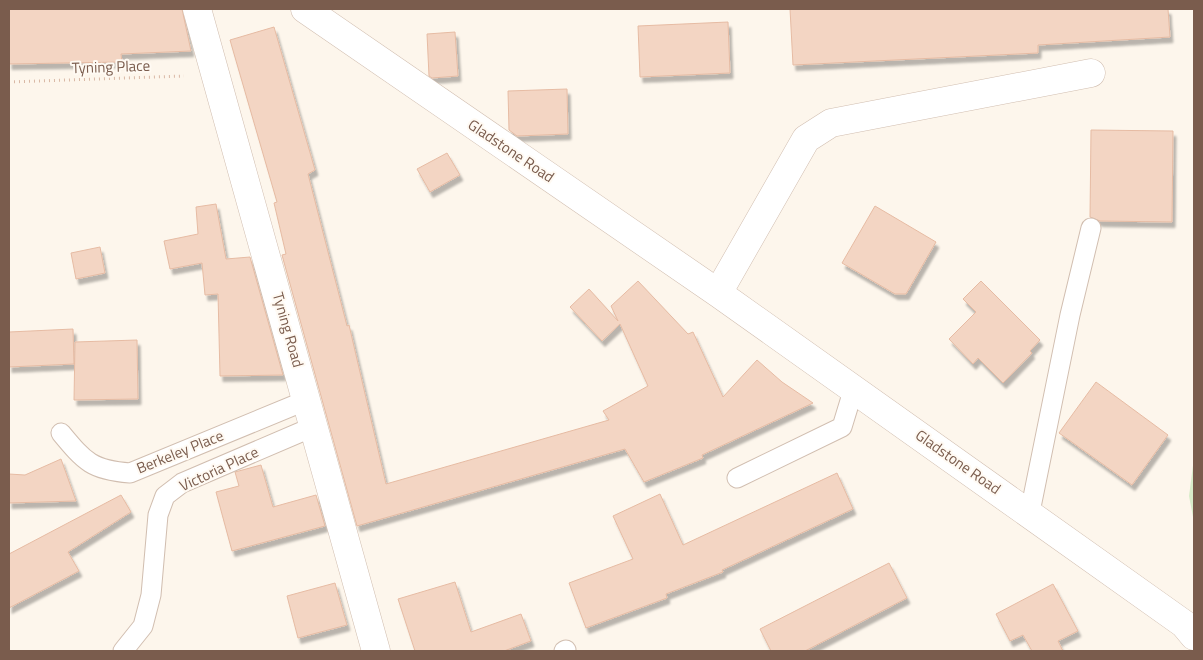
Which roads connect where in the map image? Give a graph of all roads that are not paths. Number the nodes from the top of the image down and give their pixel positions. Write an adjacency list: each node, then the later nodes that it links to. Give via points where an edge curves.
1 (197, 9): 7 (street, Tyning Road)
2 (304, 9): 5 (street, Gladstone Road)
3 (1091, 73): 5 (street, via 831,124 806,139)
4 (1091, 228): 11 (lane)
5 (718, 292): 6 (street, Gladstone Road)
6 (853, 390): 10 (lane, via 842,427); 11 (street, Gladstone Road)
7 (308, 400): 8 (street, Tyning Road); 9 (lane, Berkeley Place, via 130,473 104,471 80,456)
8 (314, 426): 13 (lane, Victoria Place, via 182,483 165,496 158,515 150,595 143,626); 14 (street, Tyning Road)
9 (61, 433)
10 (738, 478)
11 (1030, 512): 12 (street, Gladstone Road, via 1184,624)
12 (1194, 636)
13 (122, 651)
14 (376, 651)

